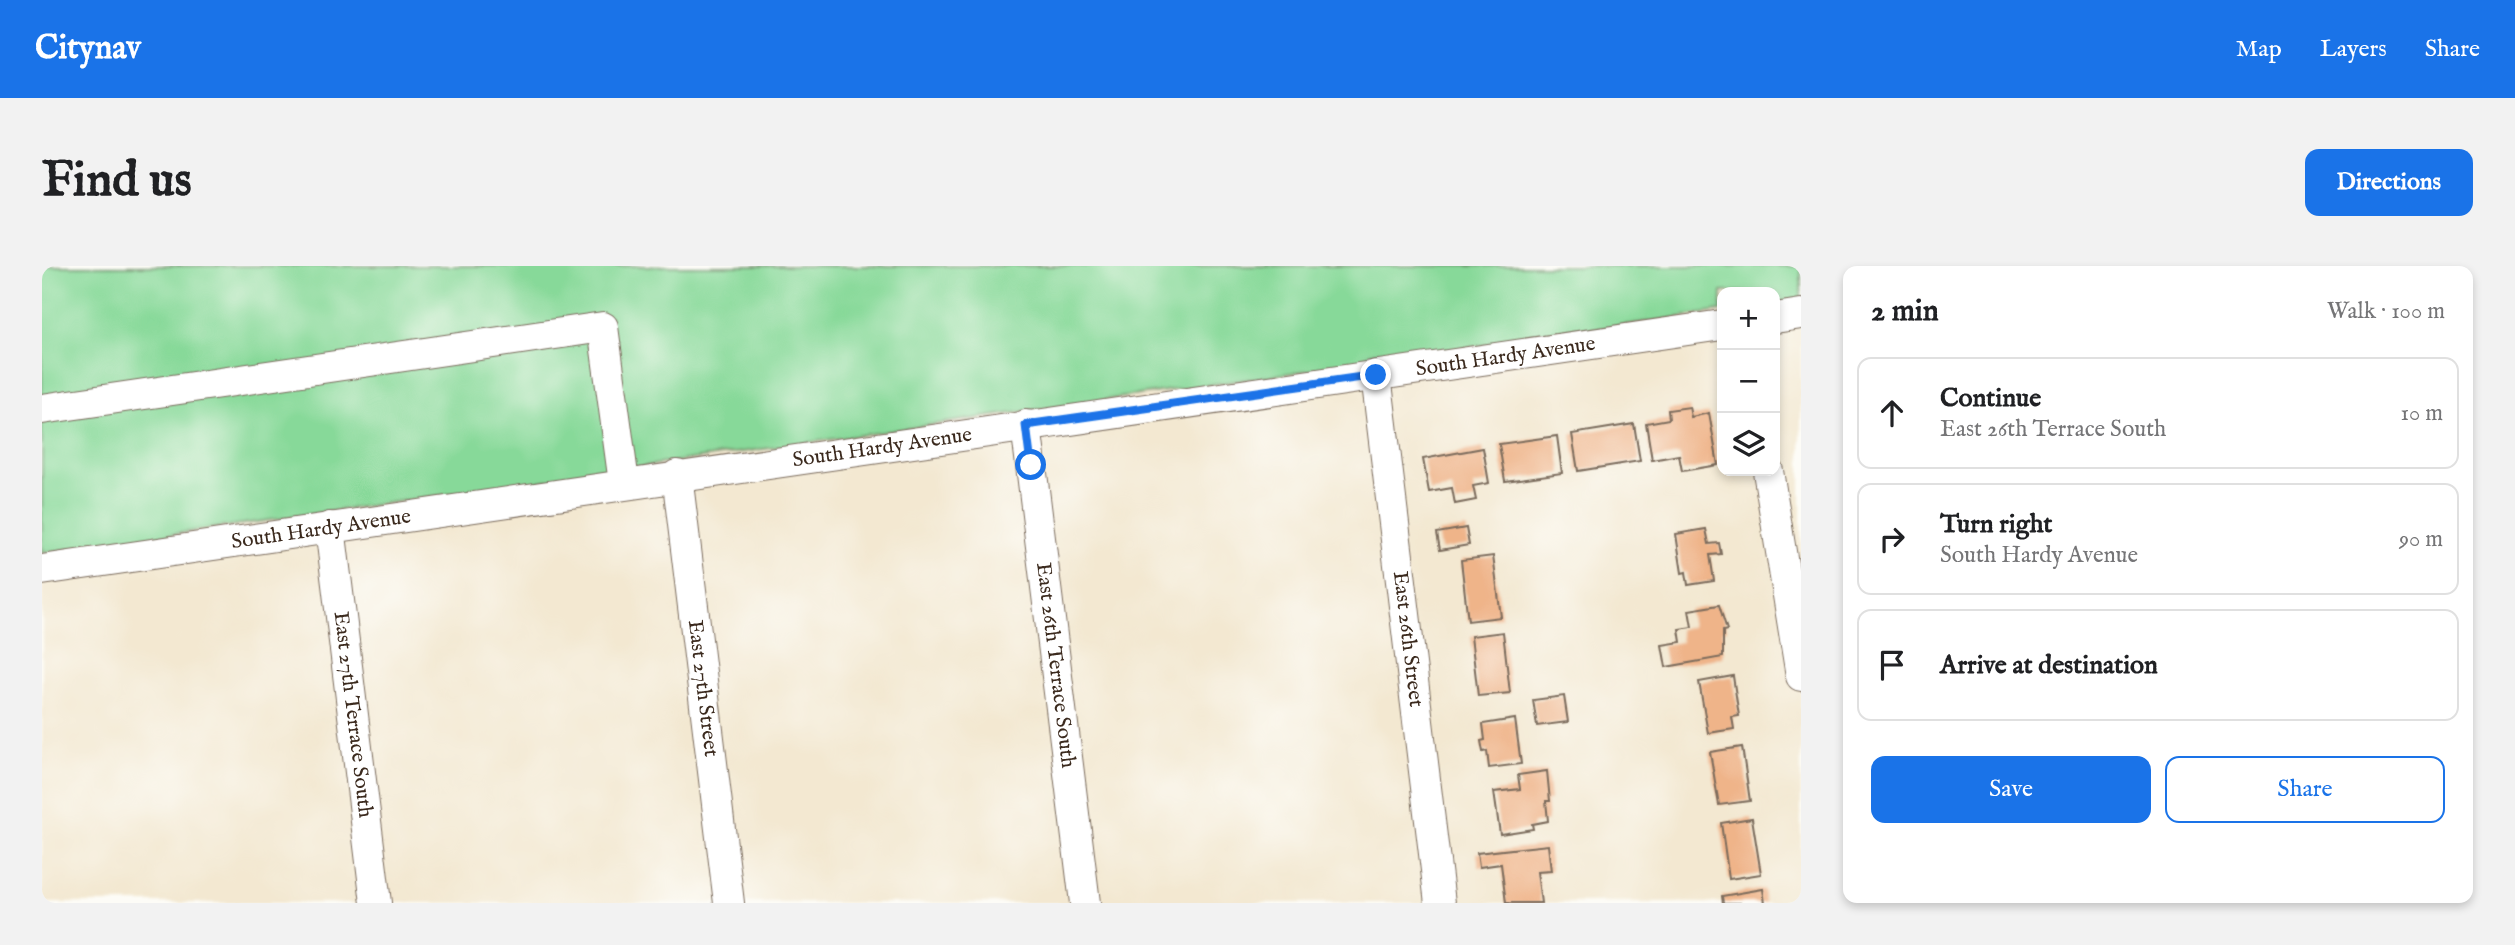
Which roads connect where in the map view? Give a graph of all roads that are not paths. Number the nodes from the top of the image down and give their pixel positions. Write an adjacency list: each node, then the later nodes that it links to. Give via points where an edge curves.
1 (1801, 314): 2 (street)
2 (1780, 317)
3 (1717, 326): 4 (street, South Hardy Avenue)
4 (1376, 375): 6 (street, South Hardy Avenue); 17 (street, East 26th Street)
5 (42, 409): 9 (street, via 603,327)
6 (1026, 425): 7 (street, South Hardy Avenue); 16 (street, East 26th Terrace South)
7 (677, 475): 9 (street, South Hardy Avenue); 15 (street, East 27th Street)
8 (1769, 476): 11 (street)
9 (624, 483): 10 (street, South Hardy Avenue)
10 (330, 527): 12 (street, South Hardy Avenue); 14 (street, East 27th Terrace South)
11 (1792, 565): 13 (street)
12 (42, 570)
13 (1801, 676)
14 (376, 903)
15 (729, 903)
16 (1085, 903)
17 (1440, 903)

